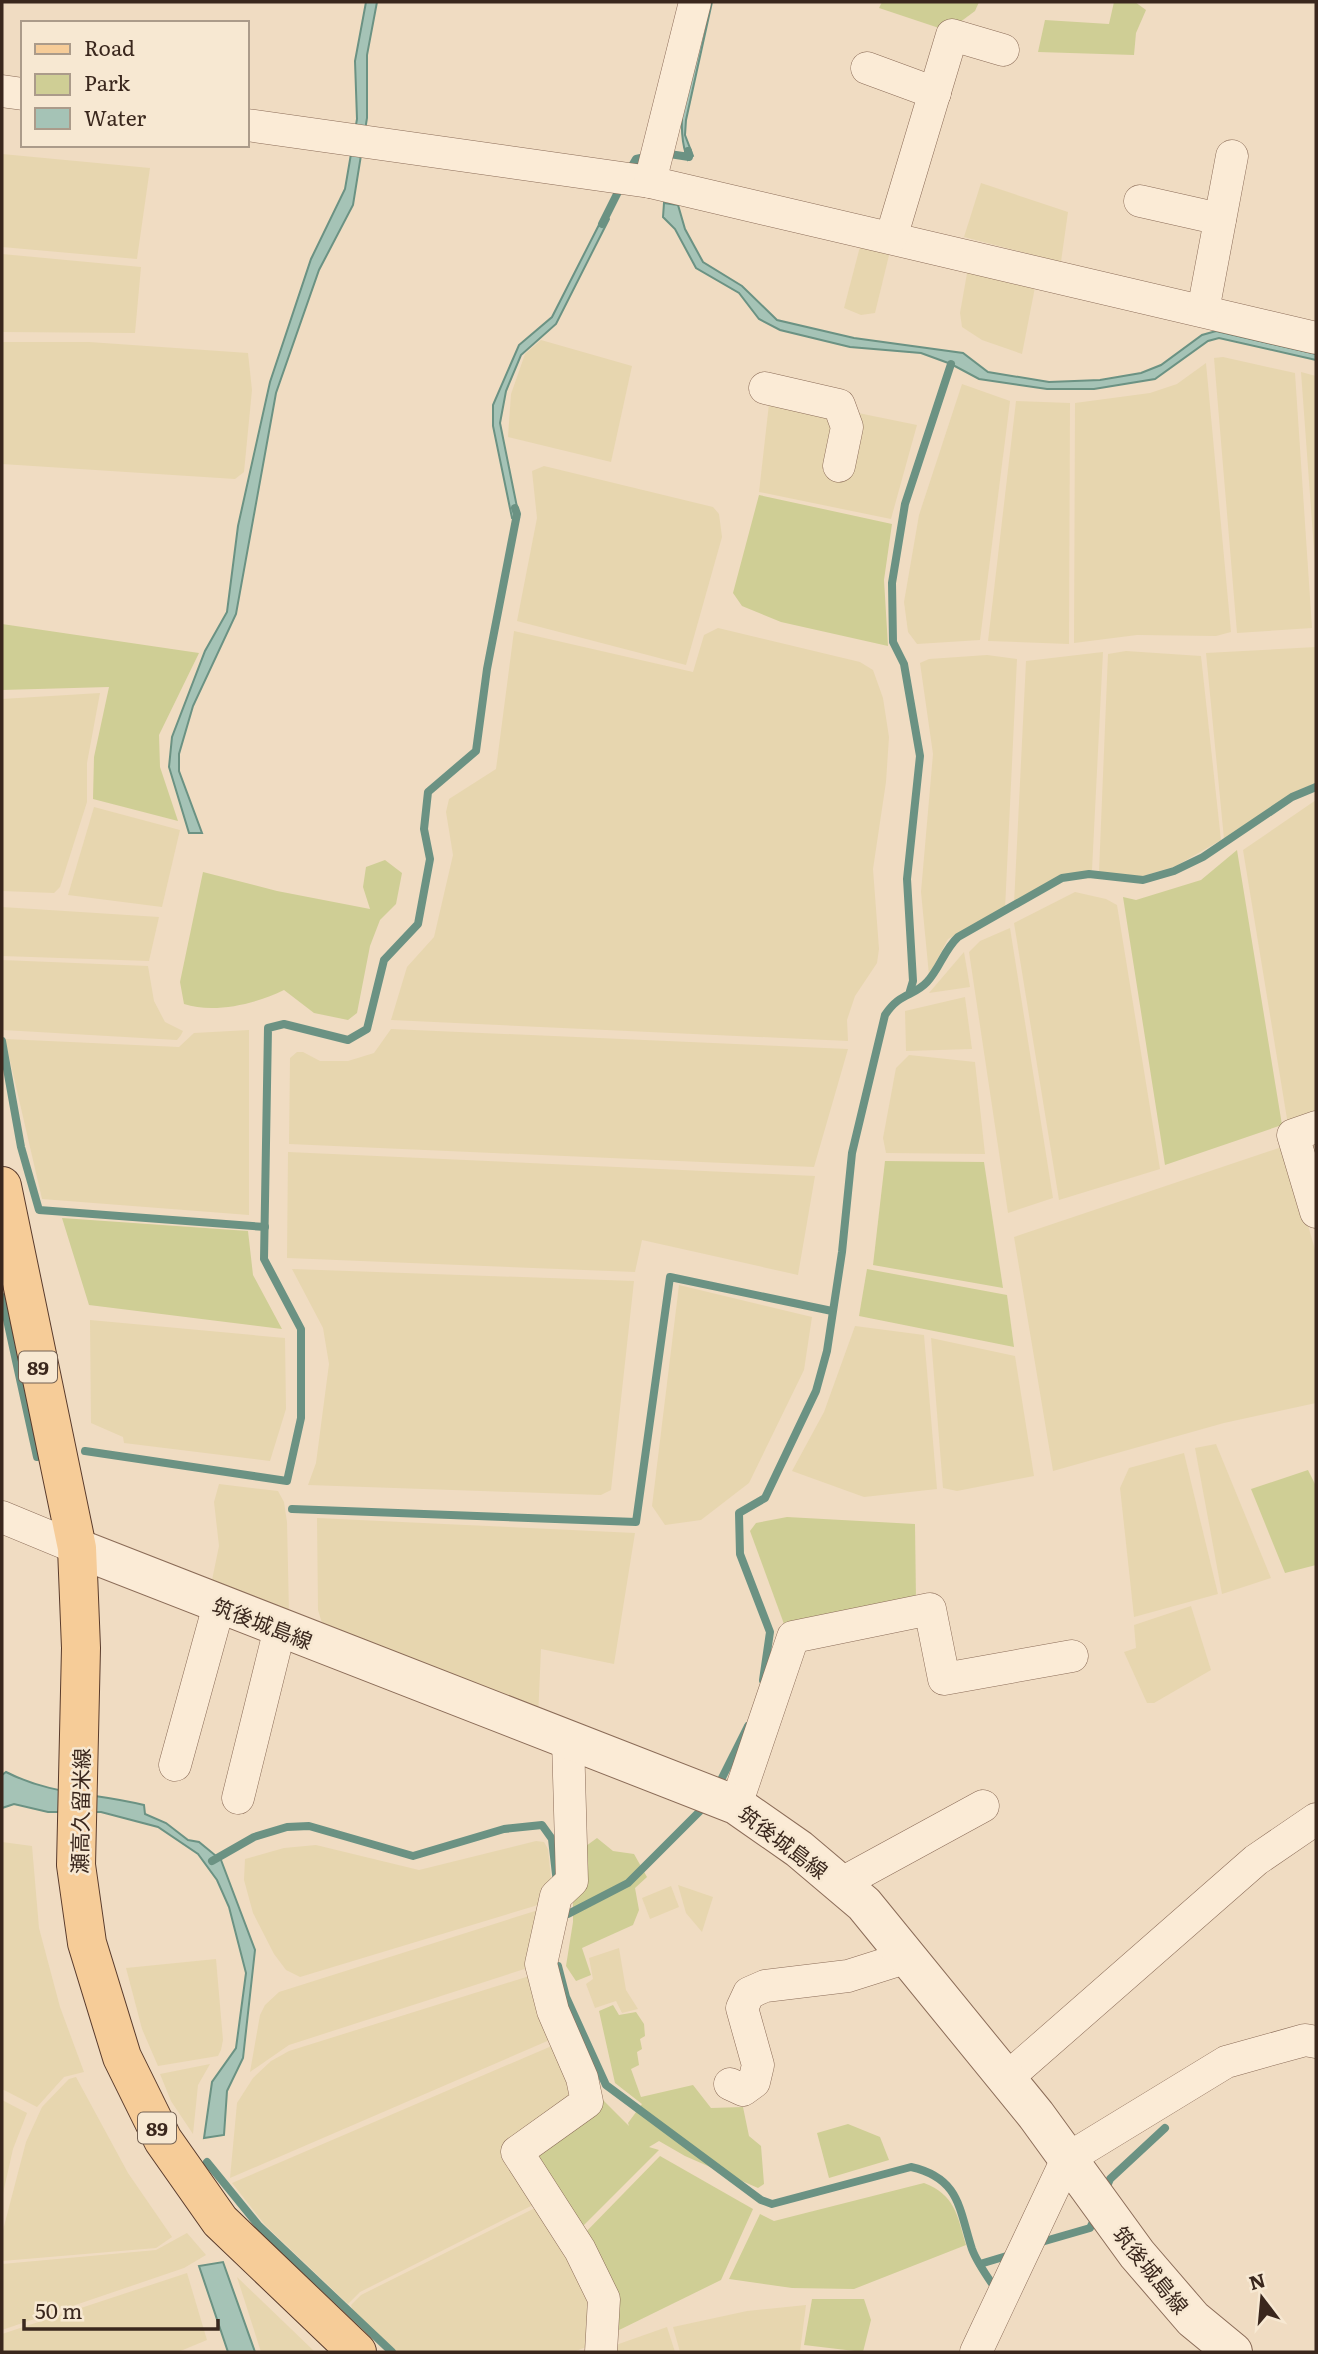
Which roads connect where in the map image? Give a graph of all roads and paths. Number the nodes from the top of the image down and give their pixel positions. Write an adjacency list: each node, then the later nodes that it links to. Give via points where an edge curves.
1 (695, 2): 9 (street)
2 (1003, 50): 6 (street, via 952,35)
3 (867, 68): 6 (street)
4 (2, 91): 5 (street)
5 (21, 93)
6 (935, 93): 12 (street)
7 (248, 125): 9 (street)
8 (1232, 156): 11 (street)
9 (650, 182): 12 (street)
10 (1140, 201): 11 (street)
11 (1220, 219): 13 (street)
12 (891, 238): 13 (street)
13 (1203, 311): 14 (street)
14 (1316, 338)
15 (765, 388): 16 (street, via 839,405 847,427)
16 (839, 466)
17 (1316, 1127): 19 (street, via 1293,1135)
18 (2, 1186): 21 (main road, 瀬高久留米線 / 89)
19 (1316, 1212)
20 (2, 1517): 21 (street)
21 (77, 1548): 22 (street, 筑後城島線); 37 (main road, 瀬高久留米線 / 89, via 81,1648 76,1865 87,1943 122,2057 163,2140 220,2221)
22 (219, 1605): 23 (street, 筑後城島線); 26 (street)
23 (280, 1628): 25 (street, 筑後城島線); 27 (street)
24 (1072, 1656): 28 (street, via 944,1679 930,1609 793,1637)
25 (568, 1740): 28 (street, 筑後城島線); 38 (street, via 572,1881 556,1896 541,1964 587,2102 517,2152 580,2250 604,2299)
26 (175, 1765)
27 (238, 1798)
28 (736, 1805): 31 (street, 筑後城島線)
29 (983, 1806): 31 (street)
30 (1316, 1819): 34 (street, via 1256,1860)
31 (840, 1884): 32 (street, 筑後城島線, via 864,1904)
32 (908, 1957): 34 (street, 筑後城島線); 35 (street, via 848,1976 765,1986 749,1993 742,2008 758,2065 754,2082 743,2090)
33 (1316, 2042): 36 (street, via 1305,2040 1226,2062)
34 (1007, 2078): 36 (street, 筑後城島線)
35 (730, 2084)
36 (1067, 2159): 39 (street); 40 (street, 筑後城島線, via 1137,2254 1193,2319)
37 (357, 2352)
38 (601, 2352)
39 (976, 2352)
40 (1233, 2352)

